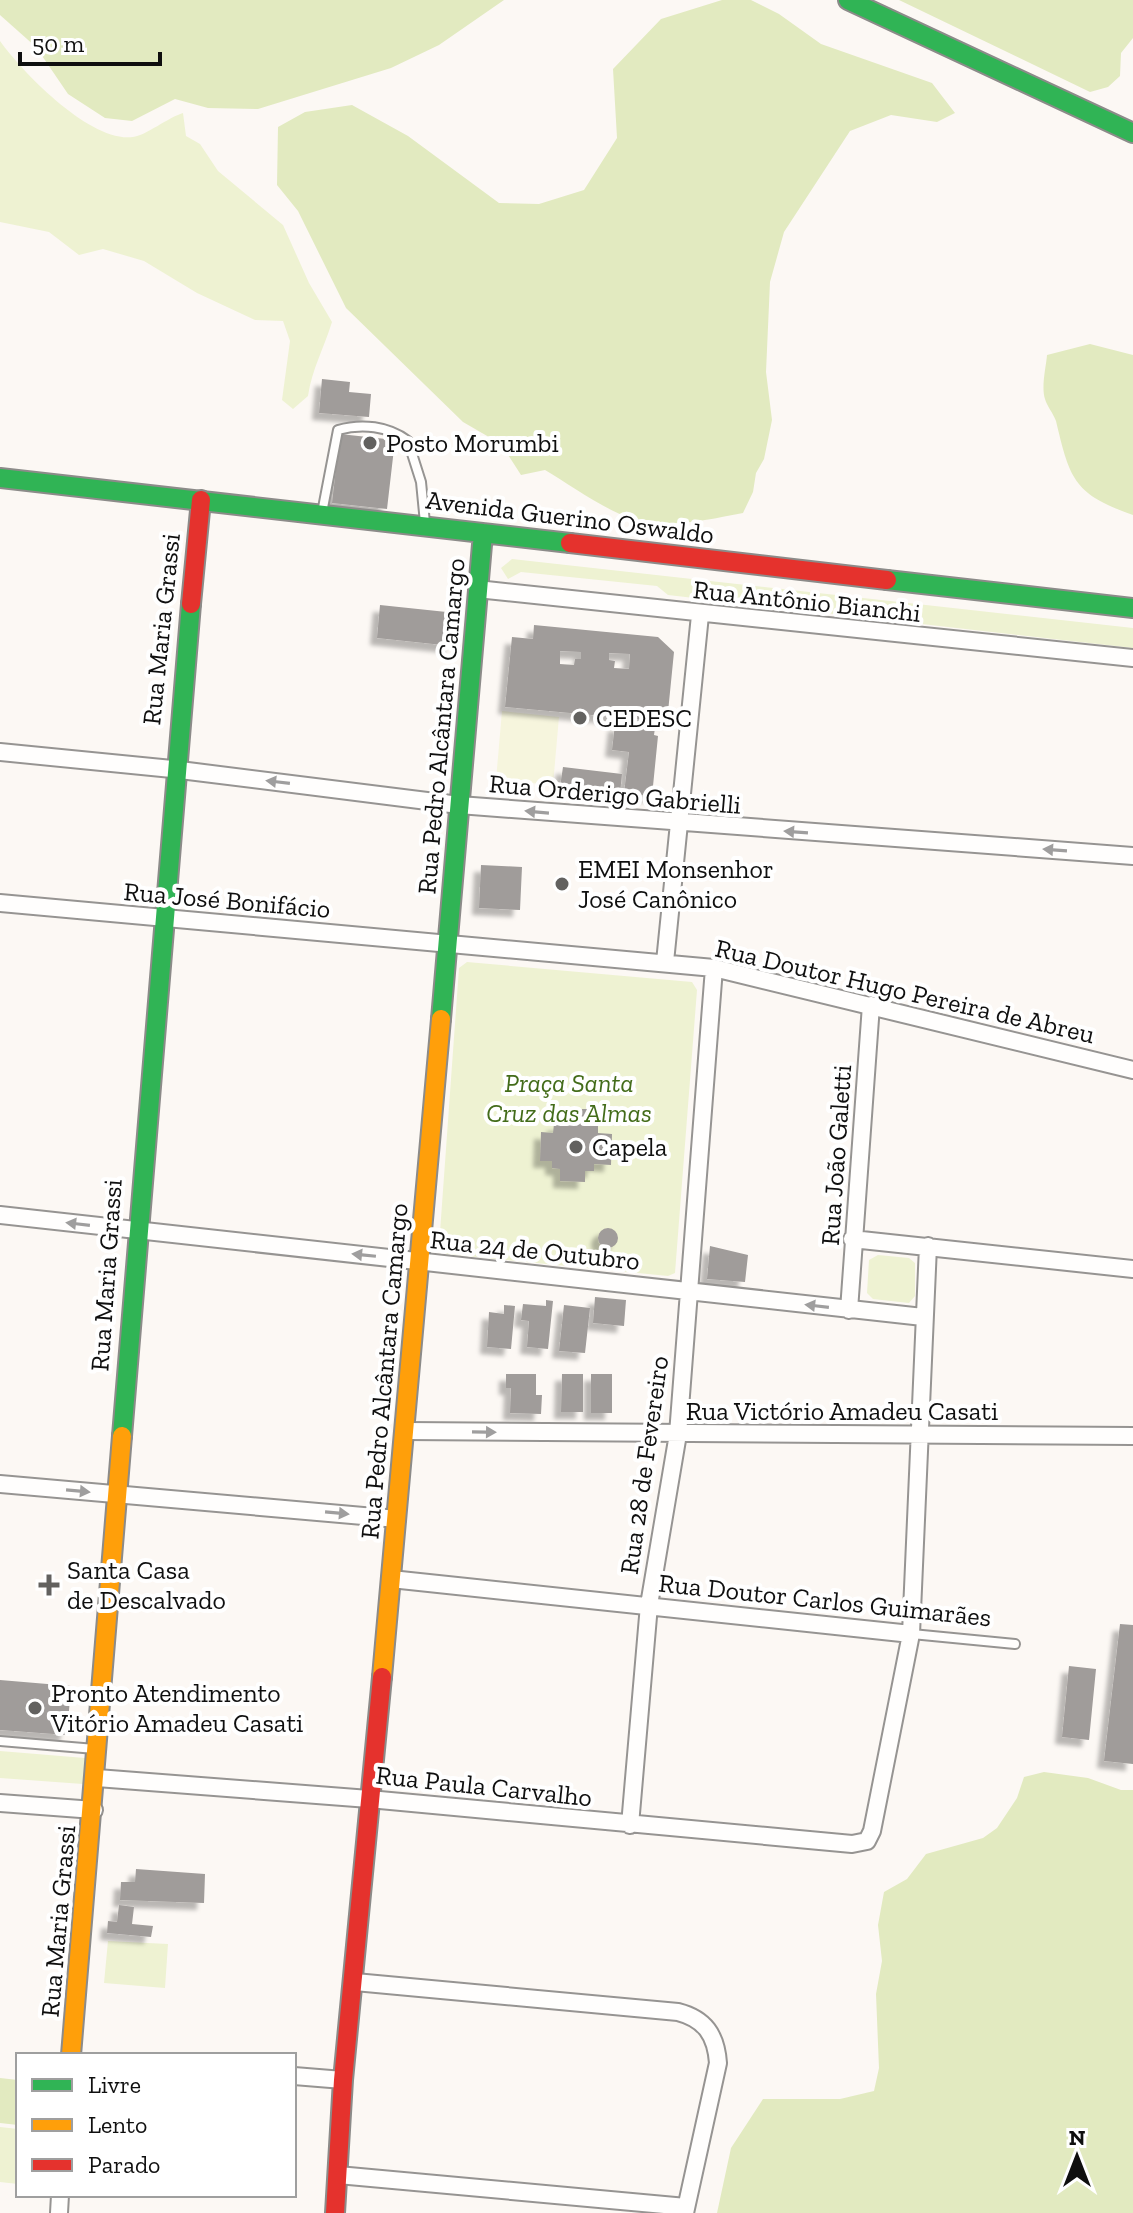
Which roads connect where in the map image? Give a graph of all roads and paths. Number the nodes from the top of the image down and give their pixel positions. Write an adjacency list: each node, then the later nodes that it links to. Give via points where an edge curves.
1 (848, 0): 2 (street)
2 (1133, 133)
3 (0, 478): 4 (street, Avenida Guerino Oswaldo)
4 (201, 500): 5 (street, Avenida Guerino Oswaldo); 13 (street, Rua Maria Grassi)
5 (322, 514): 6 (street, Avenida Guerino Oswaldo); 6 (lane, via 338,430 373,427 408,441 421,482)
6 (425, 526): 7 (street, Avenida Guerino Oswaldo)
7 (483, 533): 8 (street, Rua Pedro Alcântara Camargo); 9 (street, Avenida Guerino Oswaldo)
8 (477, 589): 10 (street, Rua Antônio Bianchi); 14 (street, Rua Pedro Alcântara Camargo)
9 (1133, 608)
10 (700, 615): 11 (street, Rua Antônio Bianchi); 15 (street)
11 (1133, 658)
12 (0, 752): 13 (street, Rua Orderigo Gabrielli)
13 (172, 769): 14 (street, Rua Orderigo Gabrielli, one-way to 13); 18 (street, Rua Maria Grassi)
14 (459, 805): 15 (street, Rua Orderigo Gabrielli, one-way to 14); 19 (street, Rua Pedro Alcântara Camargo)
15 (679, 823): 16 (street, Rua Orderigo Gabrielli, one-way to 15); 20 (street)
16 (1133, 856)
17 (0, 903): 18 (street, Rua José Bonifácio)
18 (159, 919): 19 (street, Rua José Bonifácio); 25 (street, Rua Maria Grassi)
19 (449, 944): 20 (street, Rua José Bonifácio); 28 (street, Rua Pedro Alcântara Camargo)
20 (665, 962): 21 (street, Rua Doutor Hugo Pereira de Abreu)
21 (714, 968): 22 (street, Rua Doutor Hugo Pereira de Abreu); 30 (street, Rua 28 de Fevereiro)
22 (871, 1005): 23 (street, Rua Doutor Hugo Pereira de Abreu); 26 (street, Rua João Galetti)
23 (1133, 1070)
24 (0, 1215): 25 (street, Rua 24 de Outubro, one-way to 24)
25 (135, 1230): 28 (street, Rua 24 de Outubro, one-way to 25); 38 (street, Rua Maria Grassi)
26 (852, 1239): 27 (street); 31 (street, Rua João Galetti)
27 (928, 1246): 29 (street); 32 (street)
28 (421, 1262): 30 (street, Rua 24 de Outubro); 33 (street, Rua Pedro Alcântara Camargo)
29 (1133, 1269)
30 (689, 1291): 31 (street, Rua 24 de Outubro, one-way to 30); 34 (street, Rua 28 de Fevereiro)
31 (849, 1310): 32 (street, Rua 24 de Outubro)
32 (923, 1317): 35 (street)
33 (406, 1431): 34 (street, Rua Victório Amadeu Casati, one-way to 34); 39 (street, Rua Pedro Alcântara Camargo)
34 (678, 1434): 35 (street, Rua Victório Amadeu Casati); 41 (street, Rua 28 de Fevereiro)
35 (921, 1435): 36 (street, Rua Victório Amadeu Casati); 42 (street)
36 (1133, 1436)
37 (0, 1484): 38 (street, one-way to 38)
38 (116, 1494): 39 (street, one-way to 39); 45 (street, Rua Maria Grassi)
39 (397, 1519): 40 (street, Rua Pedro Alcântara Camargo)
40 (391, 1579): 41 (street, Rua Doutor Carlos Guimarães); 47 (street, Rua Pedro Alcântara Camargo)
41 (649, 1605): 42 (street, Rua Doutor Carlos Guimarães); 50 (street, Rua 28 de Fevereiro)
42 (911, 1634): 43 (lane, Rua Doutor Carlos Guimarães); 50 (street, Rua Paula Carvalho, via 867,1841 852,1844)
43 (1015, 1644)
44 (0, 1741): 45 (lane)
45 (98, 1749): 46 (street, Rua Maria Grassi)
46 (97, 1778): 47 (street, Rua Paula Carvalho); 49 (street, Rua Maria Grassi)
47 (369, 1799): 50 (street, Rua Paula Carvalho); 51 (street, Rua Pedro Alcântara Camargo)
48 (0, 1803): 49 (street)
49 (94, 1810): 52 (street, Rua Maria Grassi)
50 (630, 1825)
51 (355, 1982): 54 (street, Rua Pedro Alcântara Camargo); 56 (street, via 695,2017 707,2027 718,2063)
52 (71, 2053)
53 (296, 2076): 54 (street)
54 (343, 2080): 55 (street, Rua Pedro Alcântara Camargo)
55 (338, 2175): 56 (street); 57 (street, Rua Pedro Alcântara Camargo)
56 (685, 2210)
57 (335, 2213)

